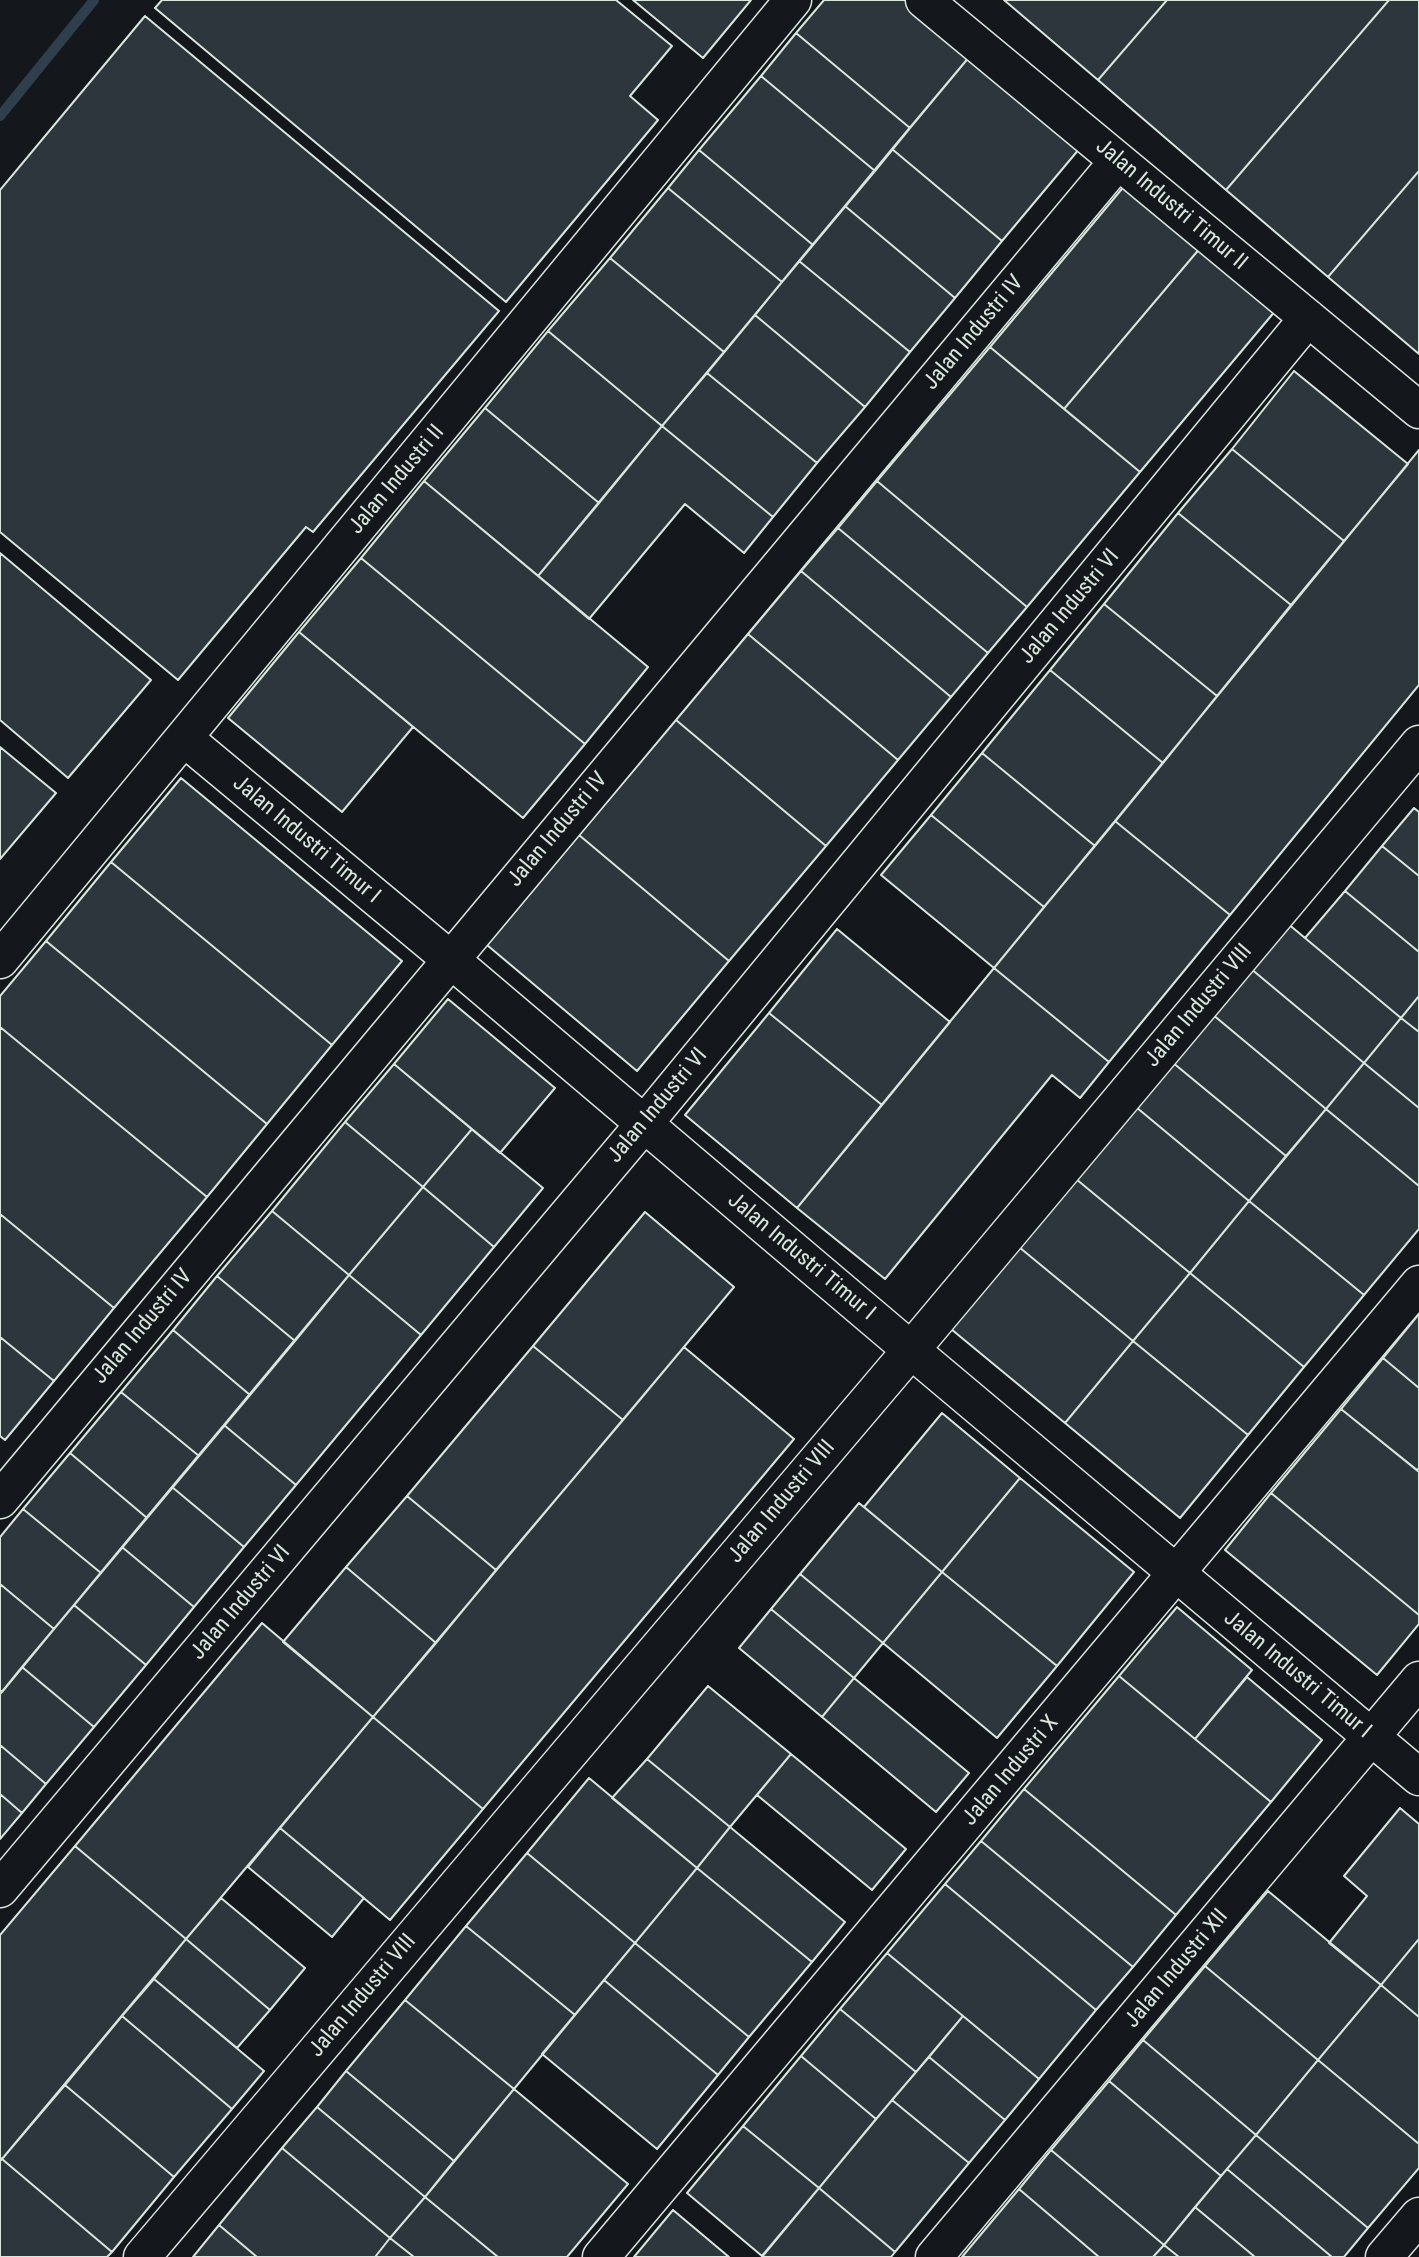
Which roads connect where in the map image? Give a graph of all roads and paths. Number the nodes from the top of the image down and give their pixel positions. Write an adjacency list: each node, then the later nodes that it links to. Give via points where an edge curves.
1 (793, 0): 6 (lane, Jalan Industri II)
2 (924, 0): 3 (lane, Jalan Industri Timur II)
3 (1118, 161): 4 (lane, Jalan Industri Timur II); 8 (lane, Jalan Industri IV)
4 (1308, 318): 5 (lane, Jalan Industri Timur II); 10 (lane, Jalan Industri VI)
5 (1419, 410)
6 (184, 738): 8 (lane, Jalan Industri Timur I); 9 (lane, Jalan Industri II)
7 (1419, 744): 12 (lane, Jalan Industri VIII)
8 (450, 959): 10 (lane, Jalan Industri Timur I); 13 (lane, Jalan Industri IV)
9 (0, 960)
10 (644, 1124): 12 (lane, Jalan Industri Timur I); 18 (lane, Jalan Industri VI)
11 (1419, 1284): 14 (lane, Jalan Industri X)
12 (911, 1350): 14 (lane, Jalan Industri Timur I); 20 (lane, Jalan Industri VIII)
13 (0, 1500)
14 (1177, 1574): 16 (lane, Jalan Industri Timur I); 21 (lane, Jalan Industri X)
15 (1419, 1680): 16 (lane, Jalan Industri XII)
16 (1371, 1737): 17 (lane, Jalan Industri Timur I); 22 (lane, Jalan Industri XII)
17 (1419, 1777)
18 (0, 1889)
19 (1419, 2216): 23 (lane)
20 (142, 2257)
21 (601, 2257)
22 (934, 2257)
23 (1384, 2257)

